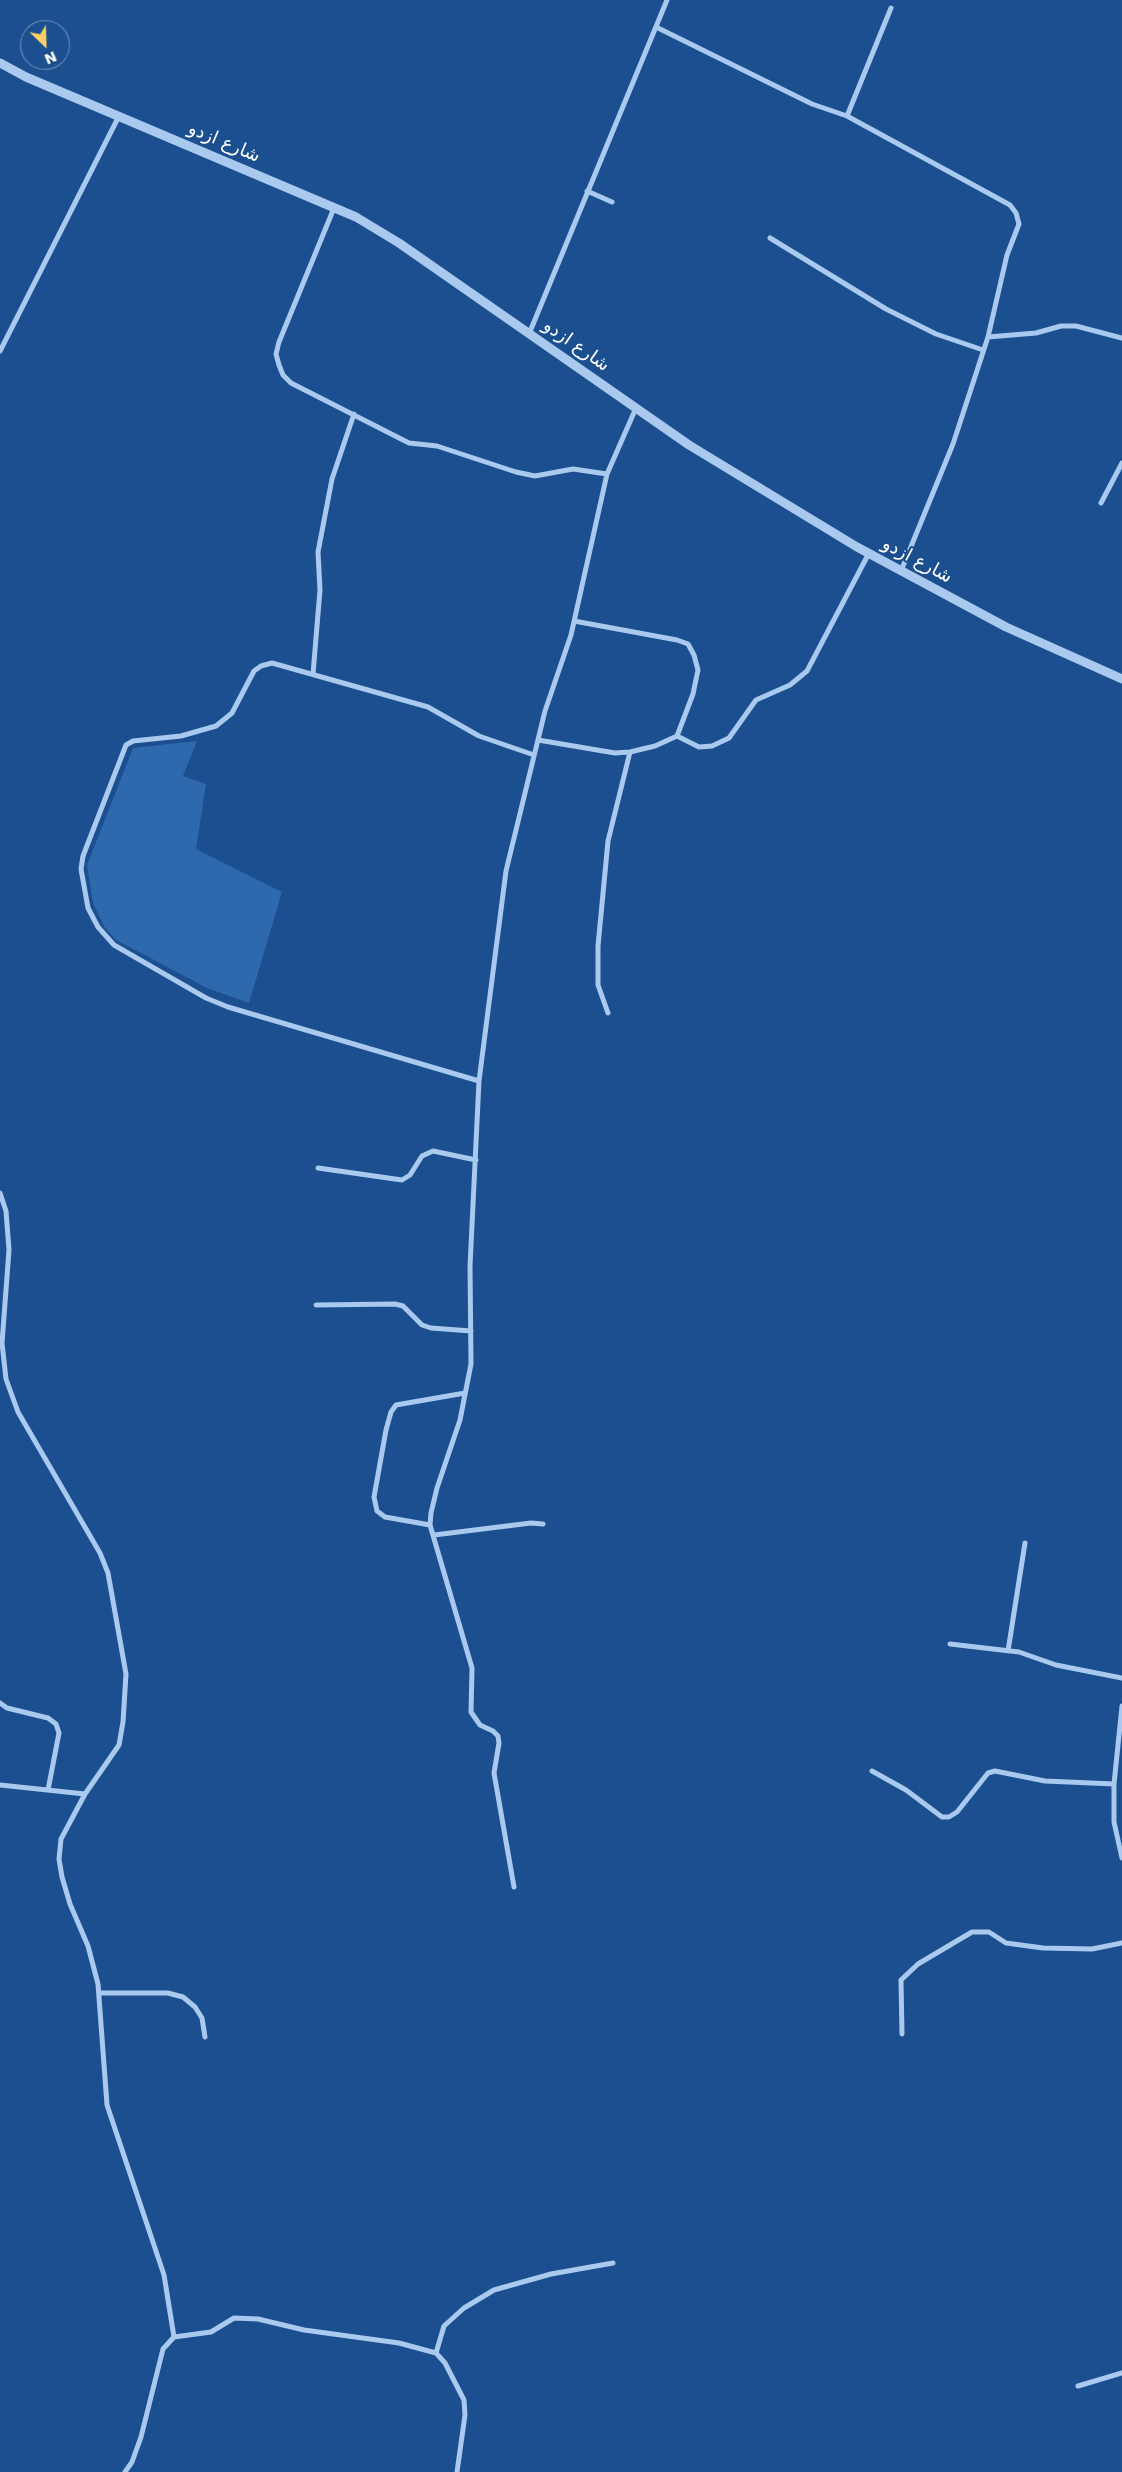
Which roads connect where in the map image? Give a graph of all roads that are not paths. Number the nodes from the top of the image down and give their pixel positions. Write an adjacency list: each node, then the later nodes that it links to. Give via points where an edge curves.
1 (667, 0): 3 (street)
2 (891, 8): 6 (street)
3 (656, 27): 6 (street, via 812,104); 7 (street)
4 (0, 63): 5 (street, شارع ازدو)
5 (119, 116): 9 (street, شارع ازدو); 15 (street)
6 (847, 116): 12 (street, via 1010,205 1016,213 1019,224 1007,255)
7 (587, 191): 8 (street); 11 (street)
8 (612, 202)
9 (334, 208): 11 (street, شارع ازدو, via 356,217 399,243); 17 (street, via 276,354 283,374 291,383)
10 (770, 238): 14 (street, via 886,309 936,334)
11 (529, 334): 16 (street, شارع ازدو)
12 (988, 337): 13 (street, via 1076,326); 14 (street)
13 (1122, 338)
14 (984, 350): 22 (street, via 953,444)
15 (0, 351)
16 (636, 408): 19 (street); 21 (street, شارع ازدو, via 689,445)
17 (354, 414): 19 (street, via 409,443 437,446 516,472 535,476 573,469); 24 (street, via 332,479 318,552 320,590)
18 (1122, 463): 20 (street)
19 (607, 474): 23 (street)
20 (1101, 503)
21 (869, 553): 22 (street, شارع ازدو); 26 (street, via 807,670 799,679 756,700 729,738 712,746 699,747)
22 (901, 571): 25 (street, شارع ازدو, via 1006,627)
23 (574, 621): 26 (street, via 688,644 698,670 694,694); 27 (street)
24 (313, 674): 29 (street, via 428,707 480,736); 31 (street, via 272,664 260,666 248,680 232,713 216,726 181,736 133,741 126,745 83,856 81,869 88,908 98,927 114,945 206,998)
25 (1122, 679)
26 (677, 736): 28 (street)
27 (538, 740): 28 (street, via 615,753); 29 (street)
28 (630, 752): 30 (street, via 608,841 598,946 598,985)
29 (534, 755): 31 (street, via 506,871)
30 (608, 1013)
31 (479, 1081): 32 (street)
32 (476, 1160): 33 (street, via 433,1151 422,1156 410,1175 402,1180); 36 (street, via 470,1266)
33 (318, 1168)
34 (0, 1193): 51 (street, via 6,1212 9,1250 2,1343 6,1379 18,1412 100,1553 108,1573 126,1674 120,1745)
35 (316, 1305): 36 (street, via 395,1304 402,1306 422,1325)
36 (471, 1330): 37 (street, via 471,1364)
37 (465, 1393): 39 (street, via 460,1420 437,1488); 39 (street, via 396,1405 386,1430 374,1497 377,1511 385,1518)
38 (543, 1524): 40 (street)
39 (430, 1525): 40 (street)
40 (434, 1535): 53 (street, via 472,1668 471,1712 480,1725 498,1736 494,1773)
41 (1025, 1543): 43 (street)
42 (950, 1644): 43 (street)
43 (1008, 1651): 44 (street, via 1056,1665)
44 (1122, 1678)
45 (0, 1703): 50 (street, via 7,1708 48,1718 56,1724 59,1732)
46 (1122, 1706): 48 (street)
47 (872, 1771): 48 (street, via 906,1790 942,1817 957,1812 988,1773 995,1771 1045,1781)
48 (1114, 1784): 52 (street, via 1114,1822)
49 (0, 1785): 50 (street)
50 (48, 1790): 51 (street)
51 (85, 1794): 55 (street, via 61,1839 59,1859 70,1904 88,1946)
52 (1122, 1858)
53 (514, 1887)
54 (1122, 1943): 56 (street, via 1092,1949 1043,1948 1006,1943 989,1932 972,1932 918,1964 901,1980)
55 (100, 1993): 57 (street, via 168,1993 183,1997 202,2018); 59 (street, via 107,2104 164,2275)
56 (902, 2034)
57 (206, 2037)
58 (613, 2263): 60 (street, via 551,2274 494,2290 464,2308 444,2326)
59 (174, 2337): 60 (street, via 211,2332 234,2318 258,2319 304,2330 399,2342); 63 (street, via 163,2349 141,2437)
60 (436, 2353): 64 (street, via 445,2363 464,2400)
61 (1122, 2373): 62 (street)
62 (1078, 2386)
63 (125, 2472)
64 (457, 2472)

